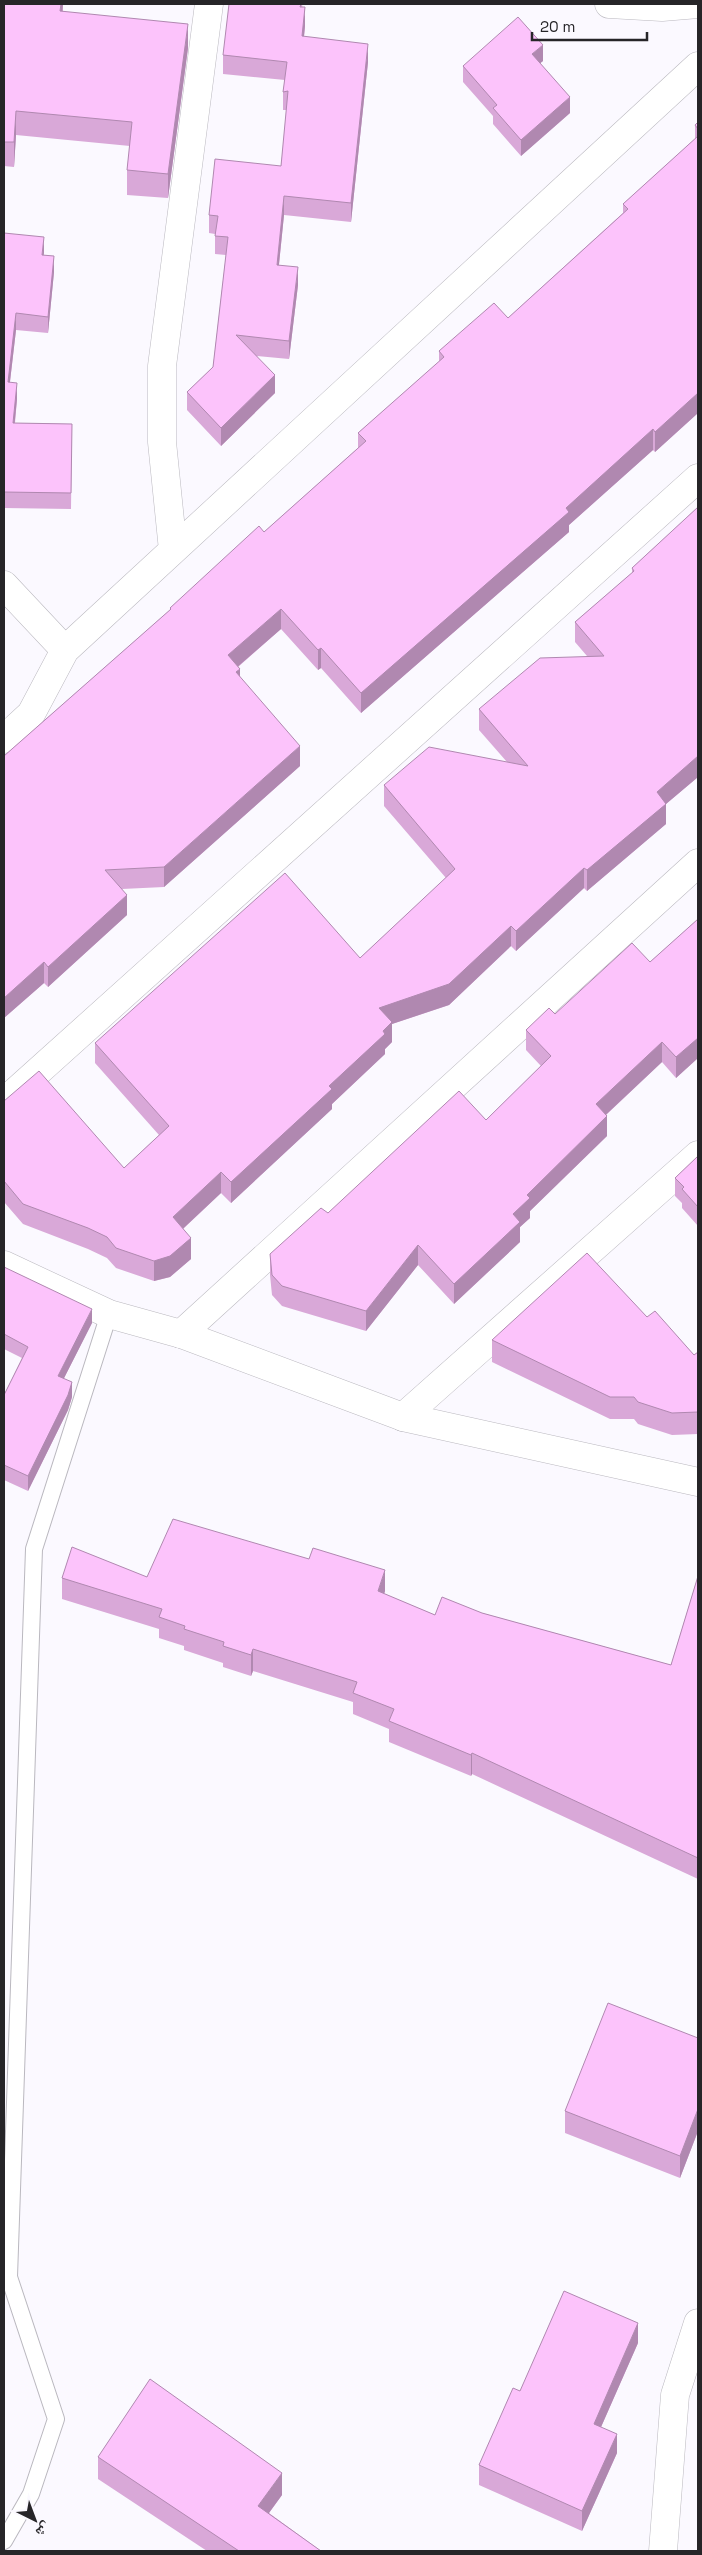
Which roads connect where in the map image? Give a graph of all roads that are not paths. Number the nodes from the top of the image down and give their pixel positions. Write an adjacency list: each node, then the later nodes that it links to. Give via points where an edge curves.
1 (209, 4): 7 (street, via 162,366 162,442)
2 (609, 4): 4 (street)
3 (698, 4): 4 (street)
4 (661, 5)
5 (698, 66): 7 (street)
6 (698, 478): 12 (street)
7 (173, 550): 9 (street)
8 (4, 586): 9 (street)
9 (65, 650): 10 (street, via 31,714)
10 (4, 739)
11 (698, 863): 16 (street)
12 (4, 1102)
13 (698, 1155): 17 (street)
14 (4, 1265): 15 (street)
15 (109, 1314): 16 (street); 20 (lane, via 34,1549 9,2277 56,2419 31,2494)
16 (181, 1334): 17 (street)
17 (403, 1417): 18 (street)
18 (698, 1482)
19 (698, 2323): 21 (street, via 675,2395)
20 (4, 2540)
21 (663, 2551)

